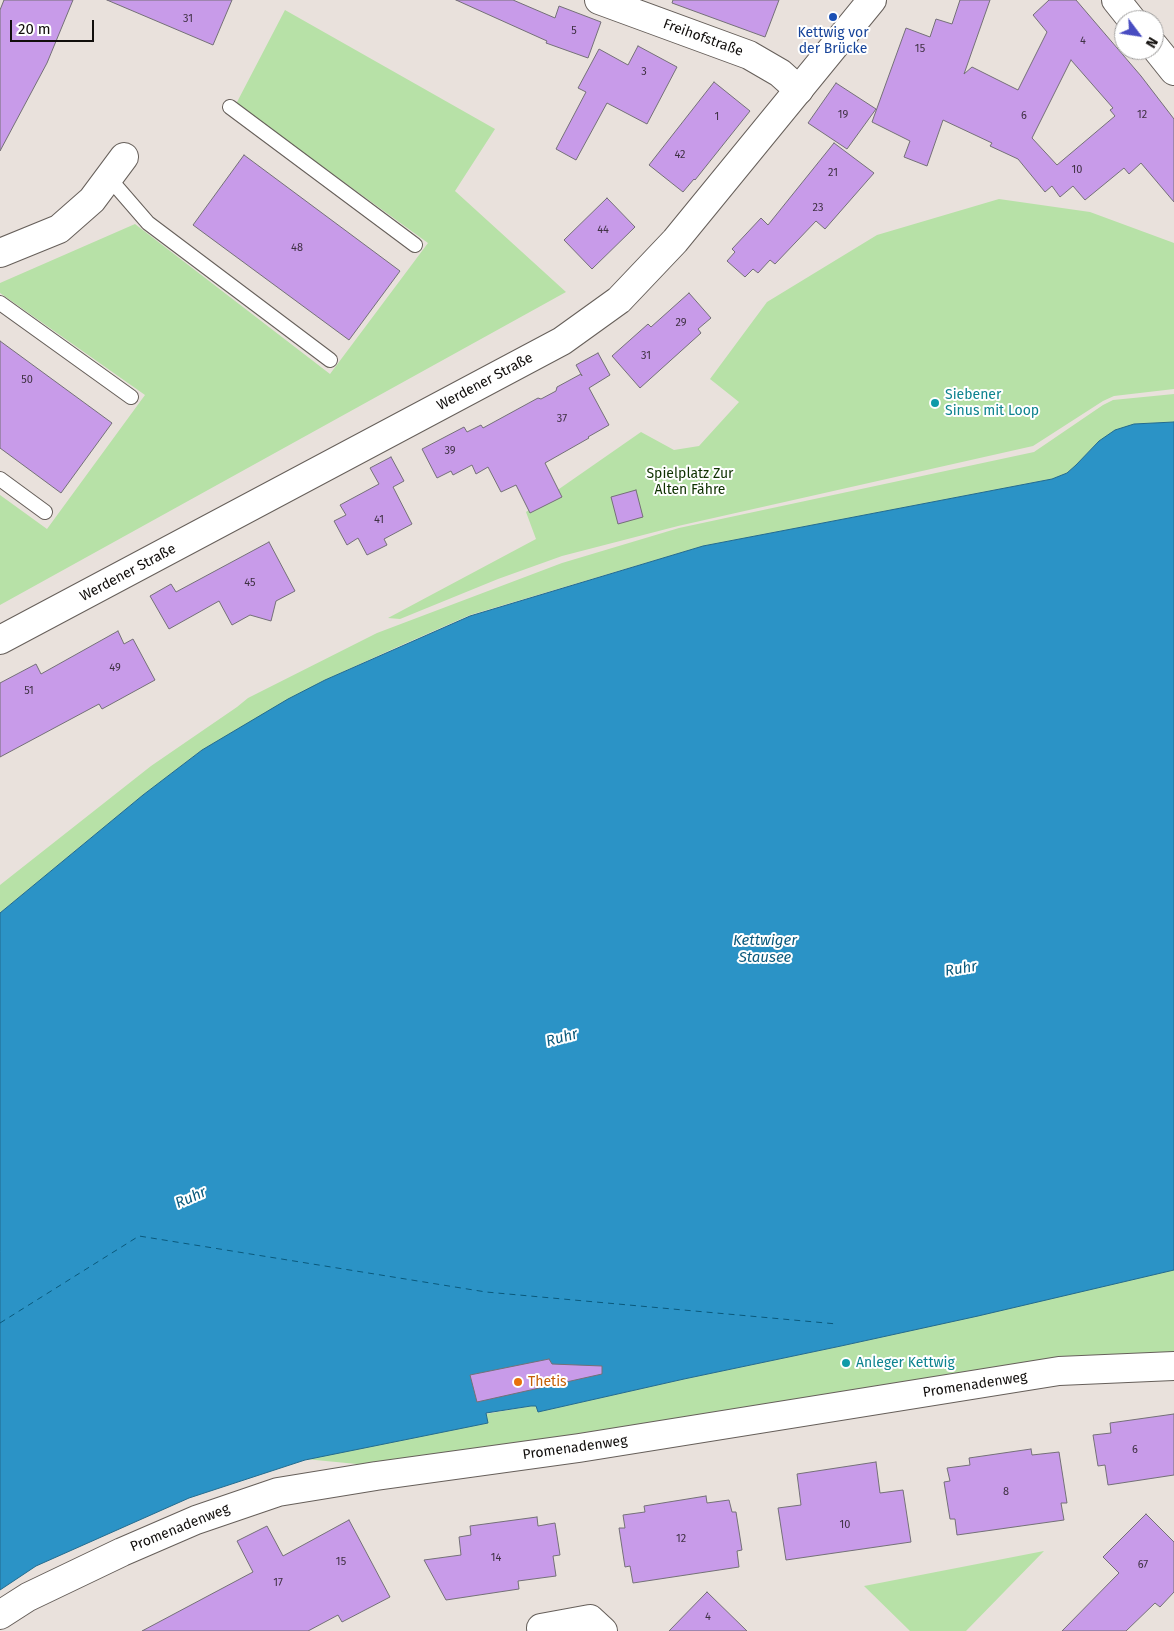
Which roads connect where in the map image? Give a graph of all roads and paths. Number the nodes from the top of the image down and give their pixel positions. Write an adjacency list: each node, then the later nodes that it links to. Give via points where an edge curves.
1 (600, 0): 7 (street, Freihofstraße, via 749,55 780,73)
2 (872, 0): 7 (street, Werdener Straße)
3 (1116, 0): 4 (street)
4 (1124, 10)
5 (1164, 58): 6 (street)
6 (1174, 71)
7 (799, 90): 17 (street, Werdener Straße, via 669,247 619,300 562,341)
8 (230, 107): 10 (lane)
9 (116, 168): 11 (street, via 92,200 59,230); 13 (lane, via 148,223)
10 (415, 244)
11 (0, 253)
12 (0, 303): 14 (lane)
13 (330, 360)
14 (131, 397)
15 (0, 480): 16 (lane)
16 (45, 512)
17 (0, 640)
18 (1174, 1366): 19 (street, Promenadenweg, via 1059,1371 278,1492 196,1520 137,1545 73,1574)
19 (0, 1615)
20 (541, 1628): 21 (street, via 590,1619)
21 (603, 1631)

